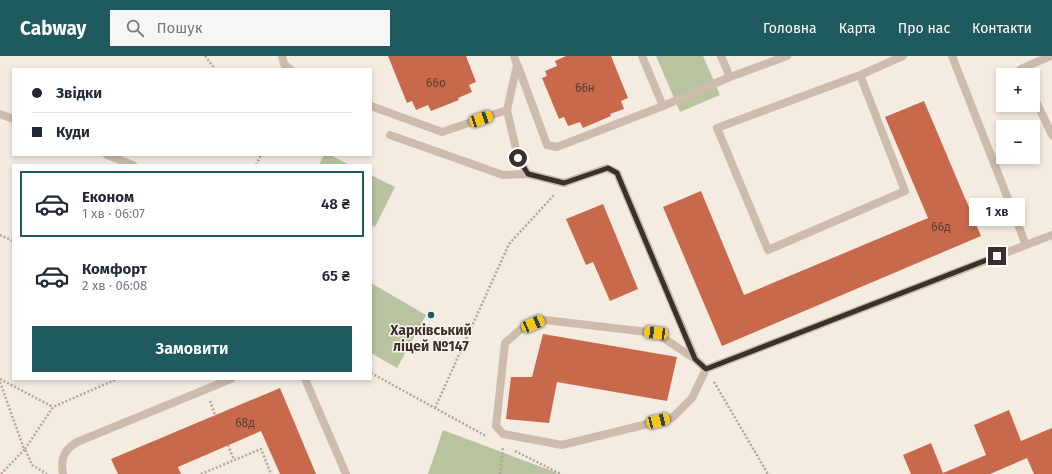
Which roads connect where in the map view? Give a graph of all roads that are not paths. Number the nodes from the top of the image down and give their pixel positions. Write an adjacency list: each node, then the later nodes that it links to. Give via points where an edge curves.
1 (282, 56): 10 (lane, via 284,64)
2 (514, 56): 9 (lane)
3 (642, 56): 15 (lane)
4 (721, 56): 13 (lane)
5 (787, 56): 13 (lane)
6 (903, 56): 12 (lane)
7 (952, 56): 26 (lane)
8 (1050, 56): 11 (lane)
9 (517, 65): 15 (lane, via 547,145 557,147); 16 (lane)
10 (289, 68)
11 (1022, 68)
12 (860, 75): 12 (lane, via 905,191 768,250 717,128)
13 (730, 77): 15 (lane)
14 (372, 106): 16 (lane, via 442,132)
15 (663, 106)
16 (507, 110): 24 (lane, via 518,158)
17 (1040, 110): 21 (lane)
18 (0, 114): 19 (lane)
19 (12, 119)
20 (390, 135): 24 (lane, via 503,175)
21 (1052, 135)
22 (110, 156): 23 (lane)
23 (130, 164)
24 (528, 174): 27 (lane, via 564,183 608,168 617,173)
25 (1052, 235): 26 (lane)
26 (1026, 245): 28 (lane)
27 (695, 359): 28 (lane); 28 (lane, via 656,333 545,320 521,329 505,343 496,426 503,434 562,445 672,418 692,398)
28 (706, 369)
29 (229, 380): 31 (lane, via 77,442 65,451 62,458)
30 (305, 380): 32 (lane)
31 (63, 474)
32 (346, 474)

